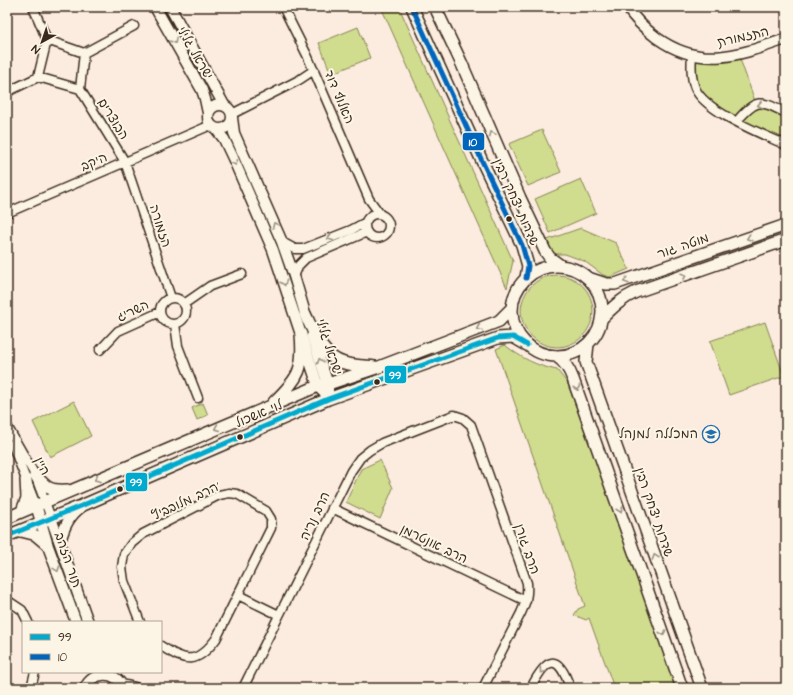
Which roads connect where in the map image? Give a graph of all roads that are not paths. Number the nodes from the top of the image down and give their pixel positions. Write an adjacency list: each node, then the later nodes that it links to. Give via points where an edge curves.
1 (33, 7): 10 (street)
2 (155, 7): 20 (street, ישראל גלילי, one-way to 20, via 202,90)
3 (170, 7): 17 (street, ישראל גלילי)
4 (283, 7): 13 (street, האלוף דוד)
5 (412, 7): 34 (main road, שדרות יצחק רבין, via 522,245 528,266)
6 (435, 7): 31 (main road, שדרות יצחק רבין, one-way to 6, via 550,258 542,245)
7 (627, 7): 12 (street, התזמורת, via 650,32 676,49)
8 (134, 26): 11 (street)
9 (786, 39): 12 (street, התזמורת, via 739,53 714,57)
10 (47, 40): 11 (street); 14 (street)
11 (84, 53): 15 (street)
12 (692, 55): 19 (street, via 691,69 696,89 716,110)
13 (314, 70): 17 (street, via 299,80); 23 (street, האלוף דוד)
14 (38, 77): 15 (street); 16 (street)
15 (80, 90): 22 (street, הבוצרים)
16 (7, 92)
17 (229, 112): 20 (street, via 216,105 212,107); 20 (street, via 229,125 223,129); 30 (street, ישראל גלילי, one-way to 17, via 234,133)
18 (786, 113): 19 (street, one-way to 19, via 766,103 759,103 747,110)
19 (737, 121): 21 (street)
20 (210, 122): 22 (street, היקב); 43 (street, ישראל גלילי, one-way to 43, via 224,139 273,250)
21 (786, 145)
22 (125, 162): 24 (street, היקב); 36 (street, הזמורה)
23 (369, 199): 25 (street, האלוף דוד); 26 (street, האלוף דוד)
24 (7, 213)
25 (380, 214): 26 (street, via 376,213); 28 (street, via 389,222 386,234 376,238)
26 (368, 219): 28 (street, via 365,229); 30 (street, one-way to 30, via 351,230 303,248 295,249)
27 (786, 225): 35 (main road, מוטה גור, one-way to 35, via 615,284)
28 (367, 232): 33 (street, via 306,258)
29 (786, 240): 41 (main road, one-way to 29, via 616,304 636,292)
30 (282, 242): 33 (street, ישראל גלילי)
31 (561, 266): 34 (main road, via 542,268); 35 (main road, via 579,271)
32 (242, 274): 37 (street, via 210,286)
33 (294, 276): 40 (street, ישראל גלילי)
34 (526, 278): 38 (main road, via 516,291)
35 (588, 278): 41 (main road, via 601,301)
36 (171, 298): 37 (street, via 181,300); 39 (street, via 163,303)
37 (184, 304): 42 (street, via 185,317)
38 (512, 308): 44 (main road, via 515,328); 48 (main road, לוי אשכול, one-way to 48, via 499,321)
39 (160, 312): 42 (street, via 165,322); 46 (street, השריג, via 118,331)
40 (305, 314): 48 (main road, via 320,343 335,360 353,365); 49 (street, ישראל גלילי, one-way to 40)
41 (601, 319): 45 (main road, via 600,327)
42 (175, 324): 50 (street, via 178,346)
43 (300, 334): 49 (street, ישראל גלילי); 52 (main road, via 302,352 299,371 290,386)
44 (527, 344): 47 (main road, via 538,352); 51 (main road, לוי אשכול, via 513,337 498,338)
45 (588, 344): 47 (main road, via 580,350); 89 (main road, שדרות יצחק רבין, one-way to 45, via 586,362)
46 (100, 350)
47 (556, 356): 88 (main road, one-way to 88, via 566,365 573,379)
48 (380, 367): 49 (main road, לוי אשכול)
49 (323, 385): 51 (street, ישראל גלילי); 52 (main road, לוי אשכול)
50 (198, 398)
51 (328, 399): 59 (main road, לוי אשכול)
52 (270, 406): 57 (main road, לוי אשכול, one-way to 57)
53 (463, 418): 60 (street, הרב נריה, via 454,415 370,450 360,458 351,471); 70 (street, הרב גורן, via 471,425 527,583)
54 (7, 426): 56 (street, היין)
55 (7, 430): 56 (street, היין)
56 (30, 478): 57 (main road, via 55,491); 58 (street, היין); 61 (main road)
57 (72, 490): 58 (main road, לוי אשכול)
58 (40, 503): 61 (main road, לוי אשכול); 63 (street, תור הזהב)
59 (81, 506): 63 (main road, לוי אשכול); 66 (street, via 68,520)
60 (332, 508): 70 (street, הרב אונטרמן); 71 (street, הרב נריה)
61 (22, 511): 62 (main road, לוי אשכול)
62 (7, 518)
63 (46, 520): 64 (main road, לוי אשכול); 66 (street, תור הזהב); 67 (street, תור הזהב)
64 (19, 531): 65 (main road, לוי אשכול); 67 (street, via 35,535)
65 (7, 536)
66 (60, 542): 74 (street, תור הזהב)
67 (48, 546): 73 (street, תור הזהב, one-way to 73)
68 (238, 595): 71 (street); 75 (street, הרב מלובביץ', via 271,528 271,519 266,511 238,494 229,493 220,495 143,534 124,554 124,581); 76 (street, הרב מלובביץ', via 216,639 199,657 189,659)
69 (7, 600): 72 (street, via 22,610)
70 (526, 601): 85 (street, הרב גורן)
71 (279, 615): 84 (street, הרב נריה)
72 (28, 621)
73 (76, 621)
74 (88, 621)
75 (140, 621)
76 (162, 647)
77 (36, 673): 81 (street)
78 (108, 673): 79 (street); 80 (street)
79 (92, 675): 82 (street)
80 (122, 686): 83 (street)
81 (31, 688)
82 (86, 688)
83 (135, 688)
84 (243, 688)
85 (483, 688)
86 (531, 688): 87 (street, one-way to 86, via 566,673 562,667 554,663 548,663 542,669)
87 (570, 688)
88 (682, 688)
89 (702, 688)

